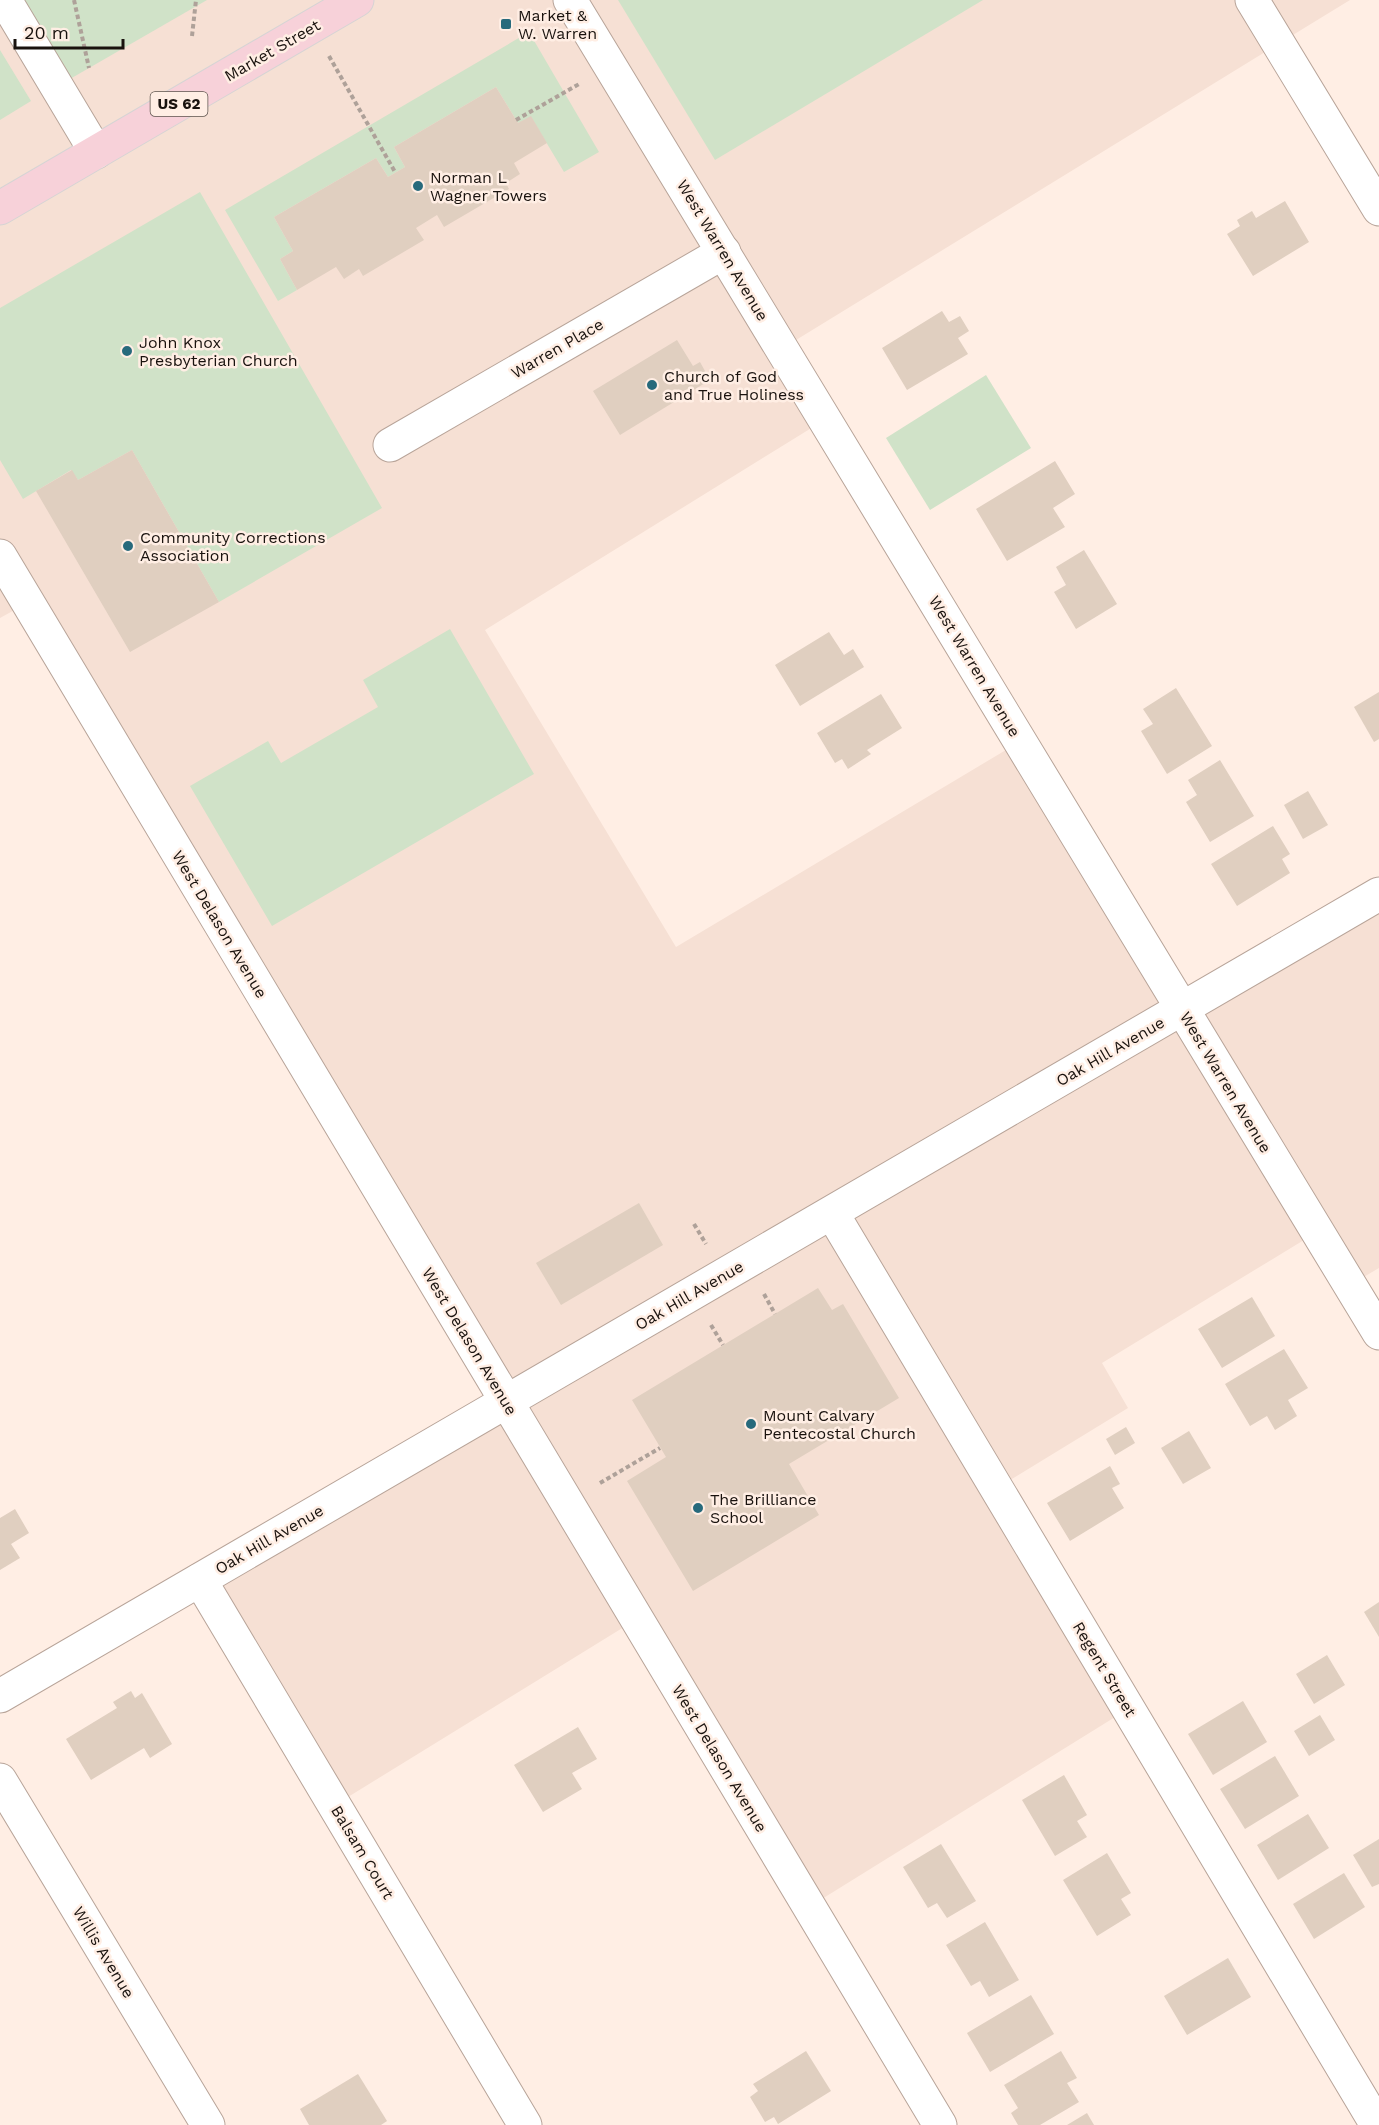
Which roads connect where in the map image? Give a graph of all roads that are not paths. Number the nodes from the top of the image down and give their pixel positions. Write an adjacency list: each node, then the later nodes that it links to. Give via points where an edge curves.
1 (5, 0): 5 (street)
2 (357, 0): 5 (main road, Market Street / US 62)
3 (570, 0): 8 (street, West Warren Avenue)
4 (1252, 0): 7 (street)
5 (96, 152): 6 (main road, Market Street / US 62)
6 (0, 208)
7 (1379, 209)
8 (724, 252): 9 (street, Warren Place); 12 (street, West Warren Avenue)
9 (390, 445)
10 (0, 556): 15 (street, West Delason Avenue)
11 (1379, 894): 12 (street, Oak Hill Avenue)
12 (1182, 1009): 13 (street, Oak Hill Avenue); 14 (street, West Warren Avenue)
13 (832, 1213): 15 (street, Oak Hill Avenue); 22 (street, Regent Street)
14 (1379, 1333)
15 (506, 1401): 16 (street, Oak Hill Avenue); 21 (street, West Delason Avenue)
16 (200, 1580): 17 (street, Oak Hill Avenue); 20 (street, Balsam Court)
17 (0, 1696)
18 (0, 1780): 19 (street, Willis Avenue)
19 (208, 2125)
20 (525, 2125)
21 (940, 2125)
22 (1377, 2125)

